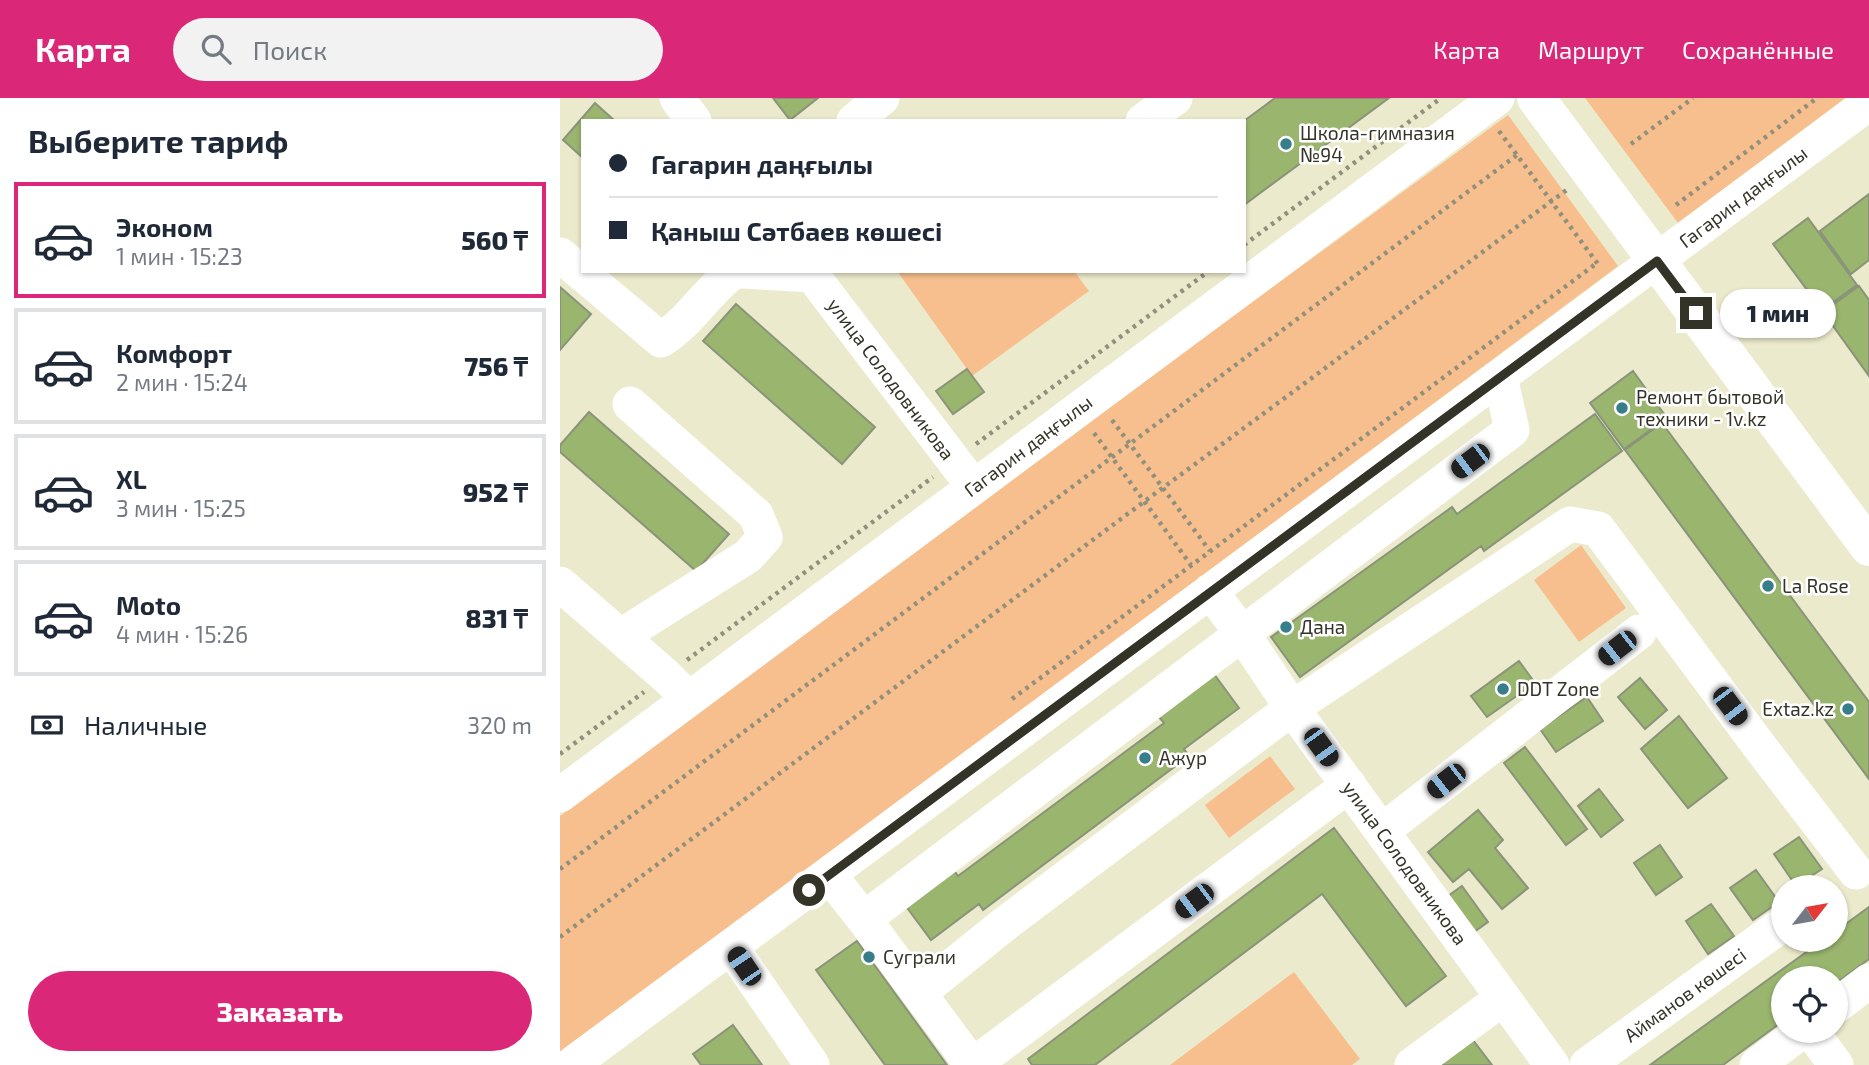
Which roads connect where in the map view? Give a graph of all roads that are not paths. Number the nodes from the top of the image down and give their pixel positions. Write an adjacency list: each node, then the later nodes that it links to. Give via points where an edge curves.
1 (677, 98): 7 (street)
2 (882, 98): 8 (street)
3 (1175, 98): 9 (street)
4 (1536, 98): 11 (main road)
5 (1869, 103): 11 (street, Гагарин даңғылы)
6 (1495, 112): 18 (street, Гагарин даңғылы)
7 (693, 119)
8 (856, 119)
9 (1146, 119)
10 (560, 255): 12 (street)
11 (1657, 261): 16 (street, Гагарин даңғылы); 19 (main road)
12 (581, 272)
13 (582, 273): 14 (street, via 662,340 678,330)
14 (731, 273)
15 (810, 273): 18 (street, улица Солодовникова)
16 (1500, 377): 20 (street, Гагарин даңғылы); 23 (street, via 1512,430)
17 (630, 404): 24 (street, via 756,515 765,537 748,556)
18 (964, 474): 25 (street, Гагарин даңғылы)
19 (1869, 547)
20 (1201, 578): 23 (street, улица Солодовникова); 31 (street, Гагарин даңғылы)
21 (560, 584): 24 (street)
22 (1639, 632): 29 (street)
23 (1242, 633): 26 (street, улица Солодовникова); 32 (street)
24 (621, 636): 25 (street)
25 (678, 687): 28 (street, Гагарин даңғылы)
26 (1293, 708): 27 (street, улица Солодовникова); 30 (street, via 1570,524 1598,529); 36 (street)
27 (1349, 785): 29 (street, улица Солодовникова); 43 (street)
28 (560, 795)
29 (1382, 831): 38 (street, улица Солодовникова)
30 (1853, 874)
31 (829, 875): 32 (street); 34 (street, Гагарин даңғылы)
32 (864, 919): 36 (street)
33 (1771, 934): 46 (street, Айманов көшесі)
34 (731, 947): 41 (street, Гагарин даңғылы); 42 (street)
35 (1869, 981): 37 (street)
36 (919, 993): 43 (street)
37 (1848, 997)
38 (1503, 999): 44 (street); 45 (street, улица Солодовникова)
39 (1786, 1043): 47 (street)
40 (1820, 1043): 48 (street)
41 (571, 1065)
42 (812, 1065)
43 (973, 1065)
44 (1412, 1065)
45 (1552, 1065)
46 (1587, 1065)
47 (1756, 1065)
48 (1836, 1065)

